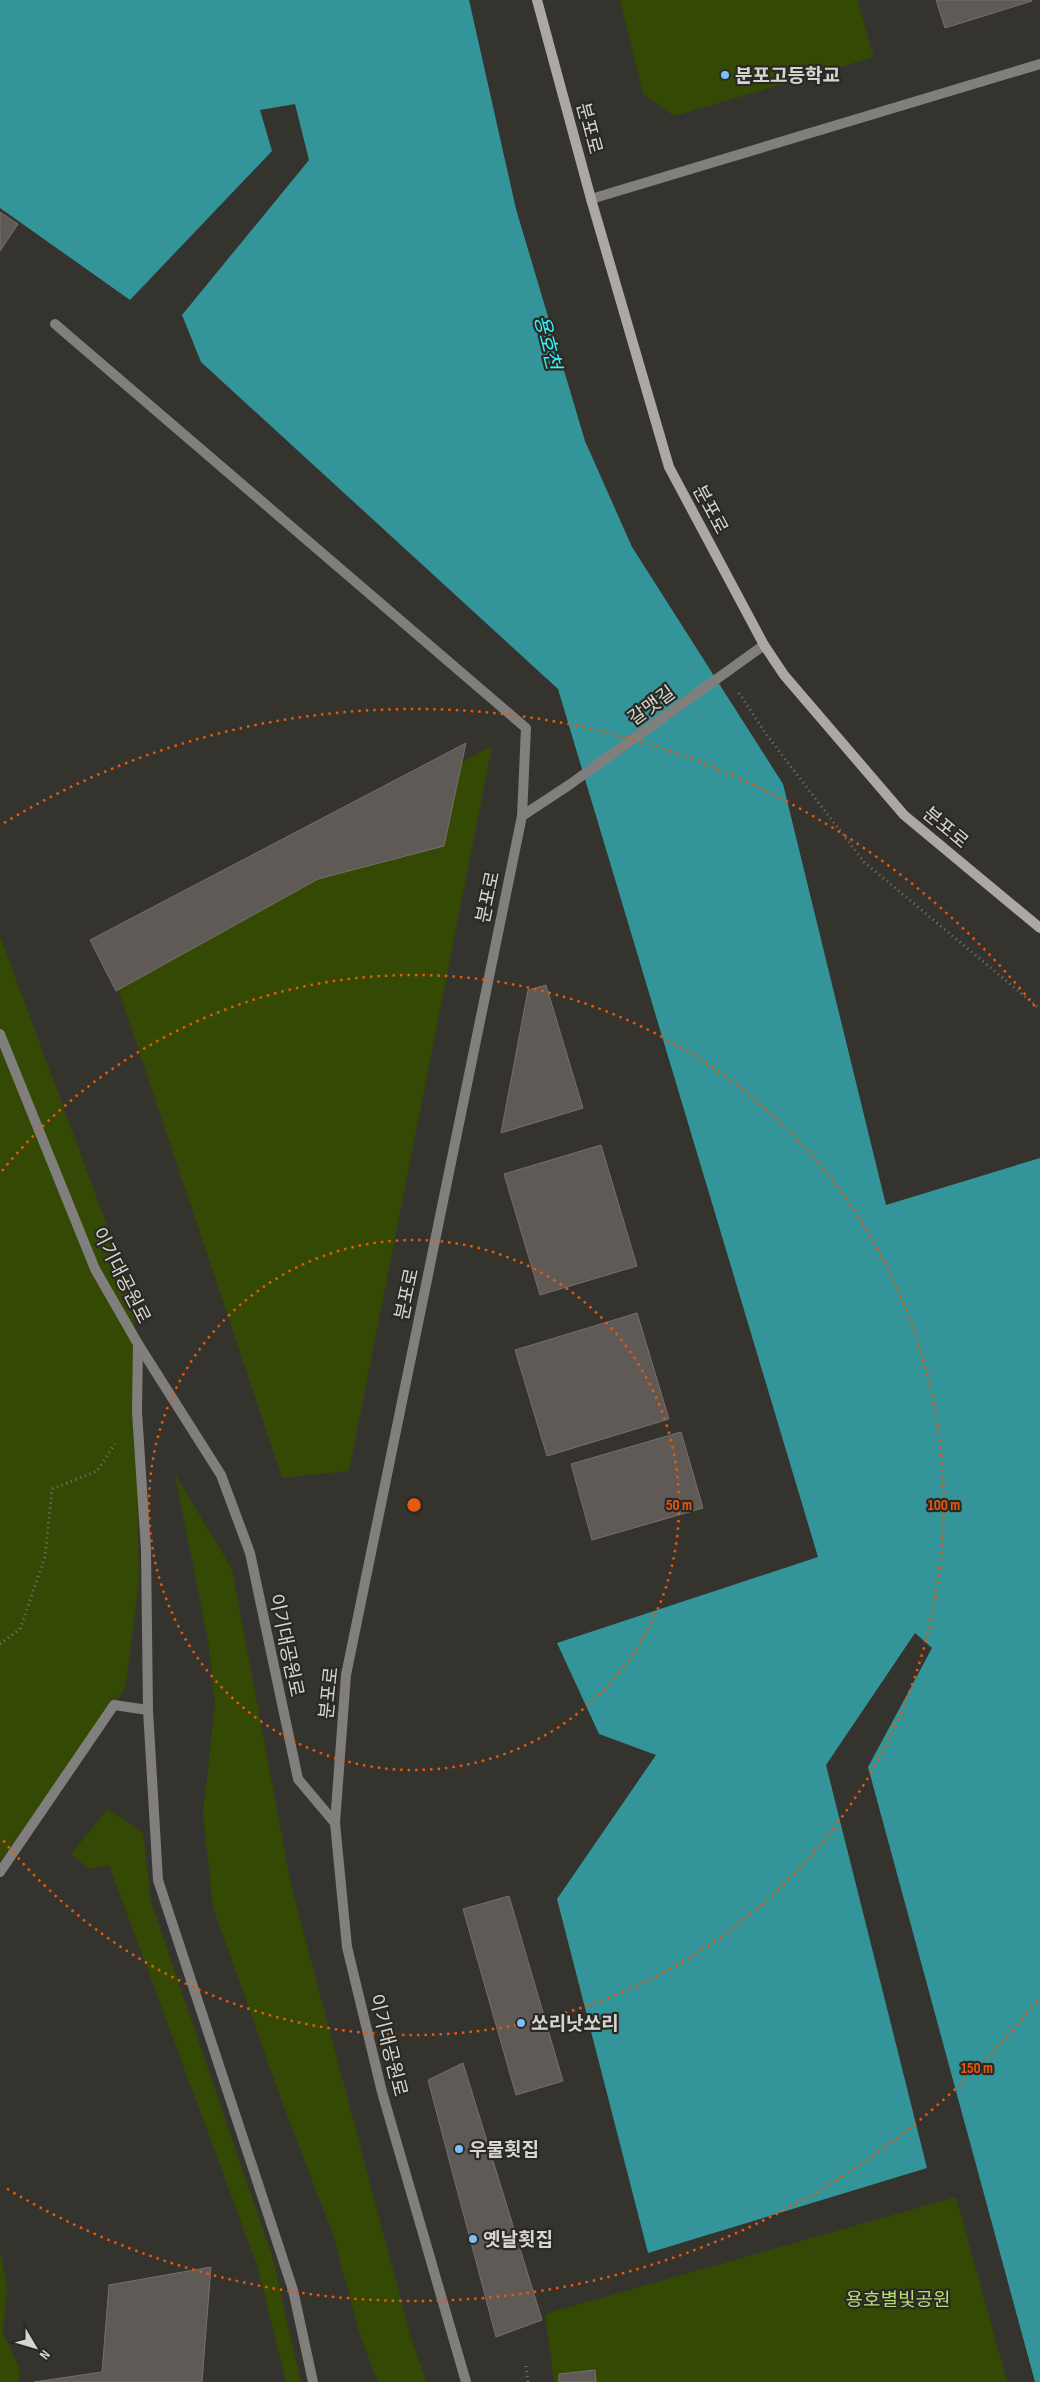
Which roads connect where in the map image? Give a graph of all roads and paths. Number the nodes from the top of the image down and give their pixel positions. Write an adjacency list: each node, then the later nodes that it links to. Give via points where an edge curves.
1 (537, 0): 3 (main road, 분포로)
2 (1040, 64): 3 (street)
3 (591, 199): 5 (main road, 분포로, via 669,467)
4 (55, 324): 7 (street, 분포로, via 526,728)
5 (764, 645): 6 (street, 갈맷길); 8 (main road, 분포로, via 784,675 904,815)
6 (726, 673): 7 (street, 갈맷길); 9 (path, via 766,734 864,862)
7 (522, 816): 15 (street, 분포로, via 346,1675)
8 (1040, 928)
9 (1040, 1008)
10 (0, 1034): 11 (street, 이기대공원로, via 95,1269)
11 (138, 1344): 12 (street); 15 (street, 이기대공원로, via 221,1474 250,1553 298,1779)
12 (137, 1412): 13 (path, via 97,1471 52,1489 45,1557 20,1628); 14 (street, via 146,1550)
13 (0, 1644)
14 (148, 1710): 16 (street, via 114,1706); 18 (street, via 158,1880 293,2290)
15 (335, 1823): 19 (street, 이기대공원로, via 347,1947 382,2092)
16 (0, 1872)
17 (526, 2366): 20 (path)
18 (313, 2382)
19 (466, 2382)
20 (528, 2382)

